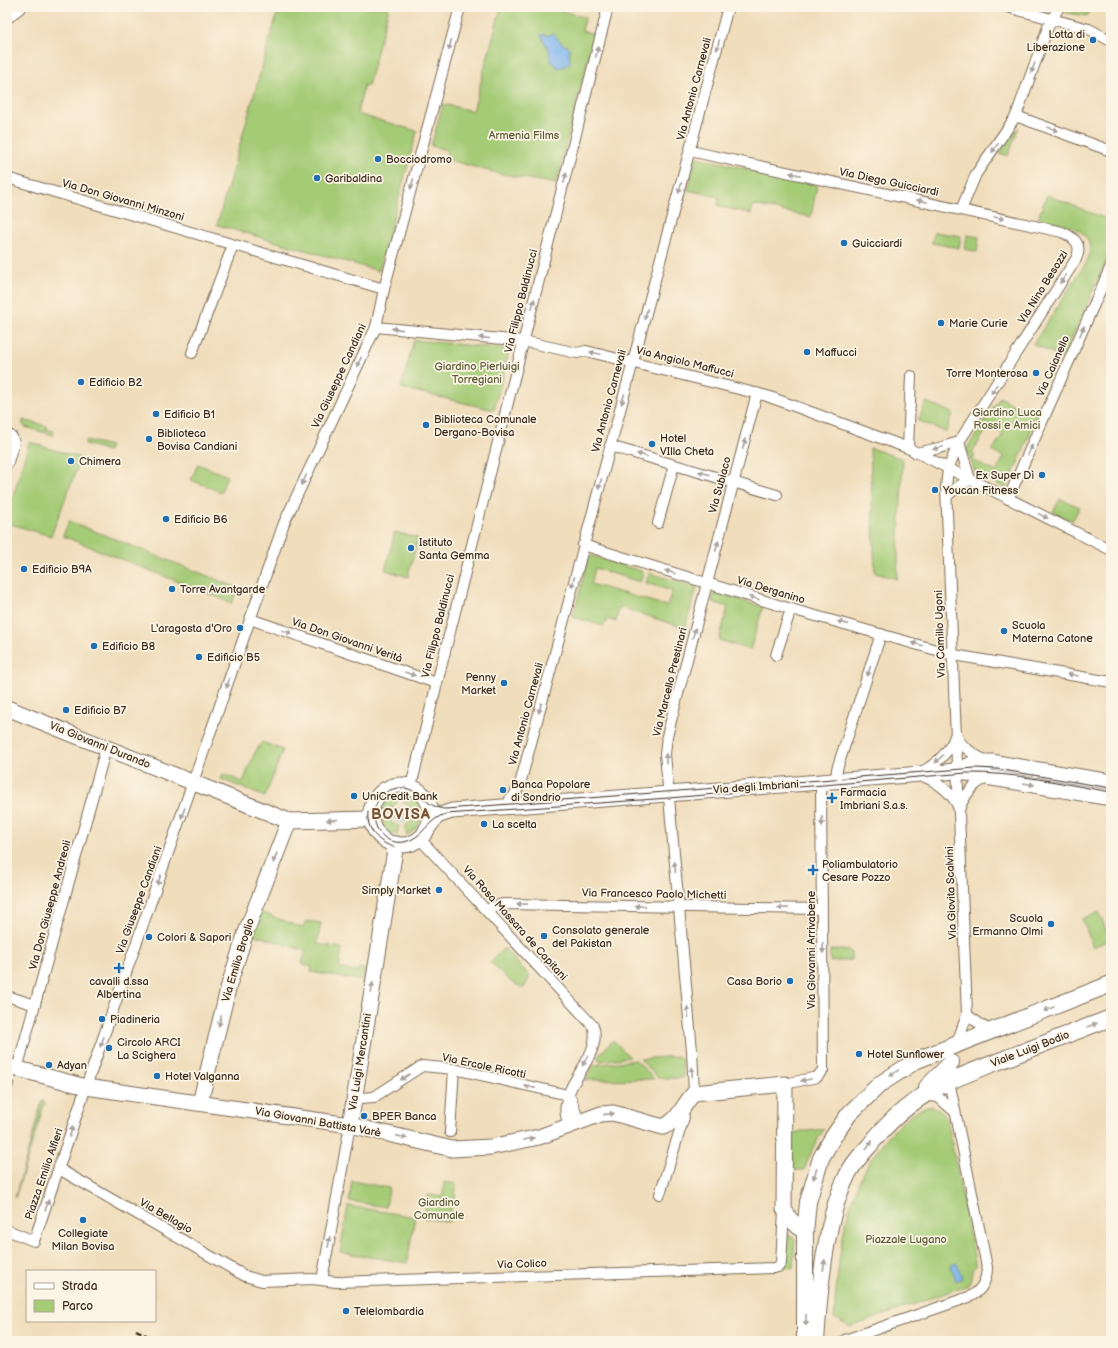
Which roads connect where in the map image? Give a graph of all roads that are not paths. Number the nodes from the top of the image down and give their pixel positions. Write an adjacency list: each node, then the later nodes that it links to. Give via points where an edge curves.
1 (21, 7): 8 (street)
2 (460, 7): 18 (street, Via Giuseppe Candiani, one-way to 18)
3 (608, 7): 20 (street, Via Filippo Baldinucci, one-way to 3)
4 (728, 7): 11 (street, Via Antonio Carnevali, one-way to 11)
5 (1007, 7): 7 (street)
6 (1059, 7): 7 (street)
7 (1052, 18): 9 (street, via 1102,34); 10 (street, one-way to 10)
8 (7, 19)
9 (1111, 41)
10 (1016, 116): 12 (street, one-way to 12); 14 (street, one-way to 14, via 976,174)
11 (690, 151): 14 (street, Via Diego Guicciardi, one-way to 11); 22 (street, Via Antonio Carnevali, one-way to 22)
12 (1111, 151)
13 (7, 178): 15 (street, Via Don Giovanni Minzoni)
14 (961, 210): 16 (street, Via Diego Guicciardi, one-way to 16, via 1062,232 1076,240)
15 (233, 245): 18 (street, Via Don Giovanni Minzoni); 21 (street)
16 (1078, 245): 26 (street, Via Nino Besozzi, one-way to 26, via 1076,259)
17 (1111, 266): 36 (street, Via Caianello, one-way to 17)
18 (384, 289): 19 (street, Via Giuseppe Candiani)
19 (376, 327): 20 (street, Via Angiolo Maffucci, one-way to 19); 42 (street, Via Giuseppe Candiani, one-way to 42, via 284,523)
20 (523, 342): 22 (street, Via Angiolo Maffucci, one-way to 20); 47 (street, Via Filippo Baldinucci)
21 (192, 353)
22 (633, 361): 24 (street, Via Angiolo Maffucci); 27 (street, Via Antonio Carnevali, one-way to 27)
23 (911, 376): 28 (street)
24 (757, 393): 28 (street, Via Angiolo Maffucci); 33 (street, Via Subiaco, one-way to 24)
25 (7, 434): 29 (street, via 12,436 14,442)
26 (959, 442): 28 (street, one-way to 28, via 940,448); 31 (street, Via Nino Besozzi); 32 (street)
27 (610, 446): 30 (street, one-way to 27); 38 (street, Via Antonio Carnevali, one-way to 38)
28 (912, 451): 31 (street, Via Angiolo Maffucci)
29 (7, 465)
30 (674, 465): 33 (street, one-way to 30); 37 (street)
31 (948, 469): 32 (street, Via Angiolo Maffucci); 35 (street, Via Camillo Ugoni)
32 (970, 480): 35 (street); 36 (street, Via Angiolo Maffucci)
33 (734, 482): 34 (street); 40 (street, Via Subiaco, one-way to 33)
34 (777, 495)
35 (947, 496): 45 (street, Via Camillo Ugoni)
36 (1008, 498): 39 (street, Via Angiolo Maffucci, one-way to 39)
37 (658, 523)
38 (583, 545): 40 (street, Via Derganino, one-way to 38); 62 (street, Via Antonio Carnevali, one-way to 62, via 520,784)
39 (1111, 550)
40 (707, 584): 41 (street, Via Derganino, one-way to 40); 59 (street, Via Marcello Prestinari, one-way to 40, via 665,754 667,736)
41 (791, 609): 43 (street, Via Derganino, one-way to 41); 44 (street)
42 (250, 619): 47 (street, Via Don Giovanni Verità, one-way to 47); 56 (street, Via Giuseppe Candiani, one-way to 56, via 218,722)
43 (881, 634): 45 (street, Via Derganino, one-way to 43); 55 (street, Via Giovanni Arrivabene, one-way to 55, via 837,769)
44 (776, 655)
45 (954, 655): 46 (street, Via Derganino, one-way to 45); 49 (street, Via Camillo Ugoni)
46 (1111, 682)
47 (436, 683): 58 (street, Via Filippo Baldinucci)
48 (7, 708): 50 (street, Via Giovanni Durando)
49 (955, 732): 51 (street, Via degli Imbriani, via 958,739 972,752); 52 (street, Via Camillo Ugoni); 53 (street, Via degli Imbriani, one-way to 53, via 952,743 940,758 925,770)
50 (106, 748): 56 (street, Via Giovanni Durando); 77 (street, Via Don Giuseppe Andreoli)
51 (994, 762): 52 (street, Via degli Imbriani, via 974,763); 57 (street, Via degli Imbriani)
52 (957, 770): 53 (street, Via degli Imbriani); 54 (street, Via degli Imbriani); 66 (street, Via Giovita Scalvini)
53 (911, 775): 55 (street, Via degli Imbriani); 66 (street, Via degli Imbriani, via 923,776 938,784)
54 (990, 778): 61 (street, Via degli Imbriani, one-way to 61); 66 (street, via 982,780 973,788 962,802)
55 (829, 781): 59 (street, Via degli Imbriani); 73 (street, Via Giovanni Arrivabene, one-way to 73)
56 (194, 782): 69 (street, Via Giovanni Durando); 88 (street, Via Giuseppe Candiani, one-way to 88)
57 (1111, 782)
58 (411, 786): 60 (street); 68 (street, via 396,785 382,791 372,804)
59 (668, 794): 63 (street, Via degli Imbriani); 72 (street, Via Marcello Prestinari, one-way to 59)
60 (424, 796): 67 (street, Via degli Imbriani, via 436,808); 70 (street, via 431,812)
61 (1111, 798)
62 (510, 799): 63 (street, Via degli Imbriani, via 573,793); 65 (street, Via degli Imbriani)
63 (602, 799): 64 (street, Via degli Imbriani)
64 (530, 805): 65 (street, Via degli Imbriani); 67 (street, Via degli Imbriani, via 514,814 504,815 470,817)
65 (495, 807): 67 (street, Via degli Imbriani)
66 (960, 810): 78 (street, Via Giovita Scalvini)
67 (452, 811): 70 (street, Via degli Imbriani, via 435,817)
68 (371, 819): 69 (street, one-way to 69); 71 (street, via 377,833 386,841)
69 (288, 822): 93 (street, Via Emilio Broglio, one-way to 93, via 237,959)
70 (423, 834): 71 (street, via 410,843); 74 (street, Via Rosa Massara de Capitani)
71 (396, 844): 92 (street, Via Luigi Mercantini, one-way to 71)
72 (679, 906): 73 (street, Via Francesco Paolo Michetti, one-way to 72); 74 (street, Via Francesco Paolo Michetti, one-way to 74, via 503,904); 89 (street, Via Marcello Prestinari, one-way to 72)
73 (822, 909): 86 (street, Via Giovanni Arrivabene, one-way to 86, via 823,1070 817,1077)
74 (488, 910): 90 (street, Via Rosa Massara de Capitani, one-way to 90, via 593,1026 595,1043)
75 (1111, 984): 80 (main road, one-way to 80)
76 (7, 996): 77 (street)
77 (35, 1005): 83 (street, Via Don Giuseppe Andreoli)
78 (967, 1015): 80 (street); 81 (street, Via Giovita Scalvini)
79 (1111, 1018): 85 (main road, Viale Luigi Bodio, one-way to 79)
80 (990, 1032): 81 (main road)
81 (957, 1043): 82 (main road); 107 (main road, one-way to 107, via 928,1054 896,1072 872,1091 846,1118 829,1142 816,1170 808,1202)
82 (950, 1063): 85 (main road); 94 (main road)
83 (12, 1067): 87 (street); 88 (street, Via Giovanni Battista Varè)
84 (454, 1069): 90 (street, Via Ercole Ricotti, one-way to 84); 92 (street, Via Ercole Ricotti, one-way to 92, via 422,1066 374,1097); 100 (street)
85 (949, 1081): 91 (main road); 96 (street)
86 (785, 1084): 89 (street); 104 (street)
87 (7, 1087)
88 (86, 1087): 93 (street, Via Giovanni Battista Varè); 102 (street, Piazza Emilio Alfieri, one-way to 88)
89 (694, 1093): 95 (street)
90 (568, 1095): 98 (street, via 577,1116)
91 (924, 1095): 94 (main road); 96 (street, via 941,1099)
92 (355, 1096): 97 (street, Via Luigi Mercantini)
93 (200, 1103): 97 (street, Via Giovanni Battista Varè)
94 (906, 1107): 111 (main road, one-way to 94, via 834,1210 846,1177 879,1133)
95 (682, 1110): 99 (street, via 670,1124); 101 (street, via 684,1117)
96 (955, 1111): 112 (street, via 987,1264 985,1284 969,1297)
97 (350, 1125): 98 (street, Via Giovanni Battista Varè, one-way to 98, via 449,1145 490,1147 539,1137); 109 (street, Via Luigi Mercantini, one-way to 97)
98 (572, 1126): 99 (street, Via Giovanni Battista Varè, one-way to 99, via 601,1114 613,1113)
99 (663, 1127): 101 (street)
100 (450, 1132)
101 (678, 1137): 103 (street)
102 (59, 1169): 106 (street, Piazza Emilio Alfieri, one-way to 102, via 34,1241); 110 (street, Via Bellagio, via 245,1276)
103 (660, 1194)
104 (784, 1209): 105 (street); 108 (street)
105 (793, 1223): 107 (street); 108 (street)
106 (7, 1230)
107 (805, 1233): 111 (main road)
108 (783, 1239): 109 (street, Via Colico, via 781,1263 774,1268 336,1282)
109 (322, 1280): 110 (street, Via Colico)
110 (262, 1281)
111 (813, 1302): 113 (main road, one-way to 113); 114 (main road)
112 (845, 1340)
113 (805, 1341)
114 (816, 1341)

